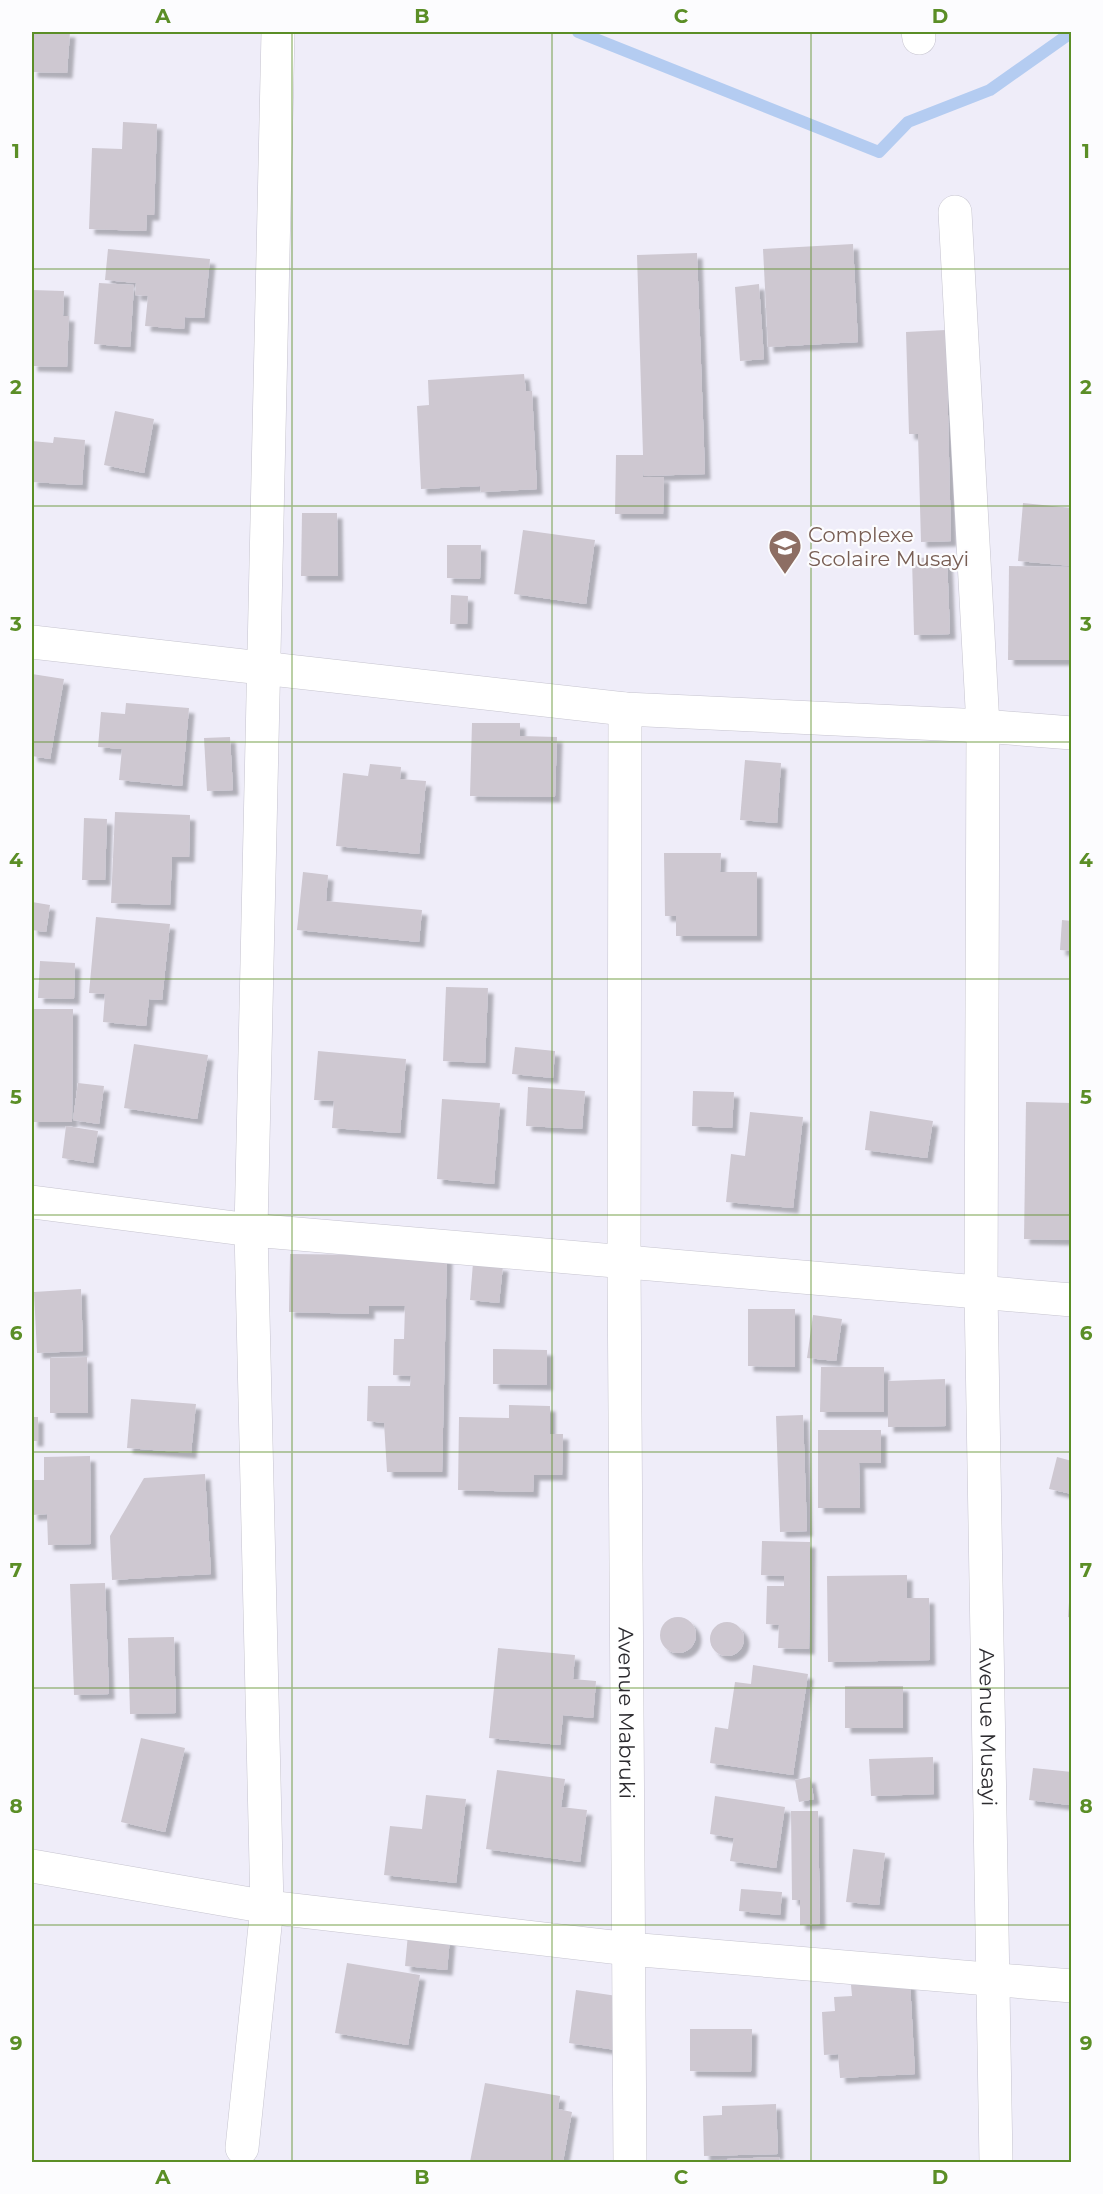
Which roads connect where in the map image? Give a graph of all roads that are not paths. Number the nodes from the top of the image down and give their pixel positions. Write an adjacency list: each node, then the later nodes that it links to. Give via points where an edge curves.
1 (278, 32): 4 (street)
2 (955, 212): 6 (street, Avenue Musayi)
3 (32, 642): 4 (street)
4 (263, 667): 5 (street); 9 (street)
5 (625, 709): 6 (street); 10 (street, Avenue Mabruki)
6 (983, 726): 7 (street); 11 (street, Avenue Musayi)
7 (1071, 733)
8 (32, 1202): 9 (street)
9 (251, 1230): 10 (street); 14 (street)
10 (624, 1263): 11 (street); 15 (street, Avenue Mabruki)
11 (981, 1292): 12 (street); 16 (street, Avenue Musayi)
12 (1071, 1300)
13 (32, 1866): 14 (street)
14 (267, 1907): 15 (street); 18 (street)
15 (629, 1950): 16 (street); 19 (street, Avenue Mabruki)
16 (994, 1980): 17 (street); 20 (street, Avenue Musayi)
17 (1071, 1986)
18 (242, 2148)
19 (630, 2163)
20 (996, 2163)

